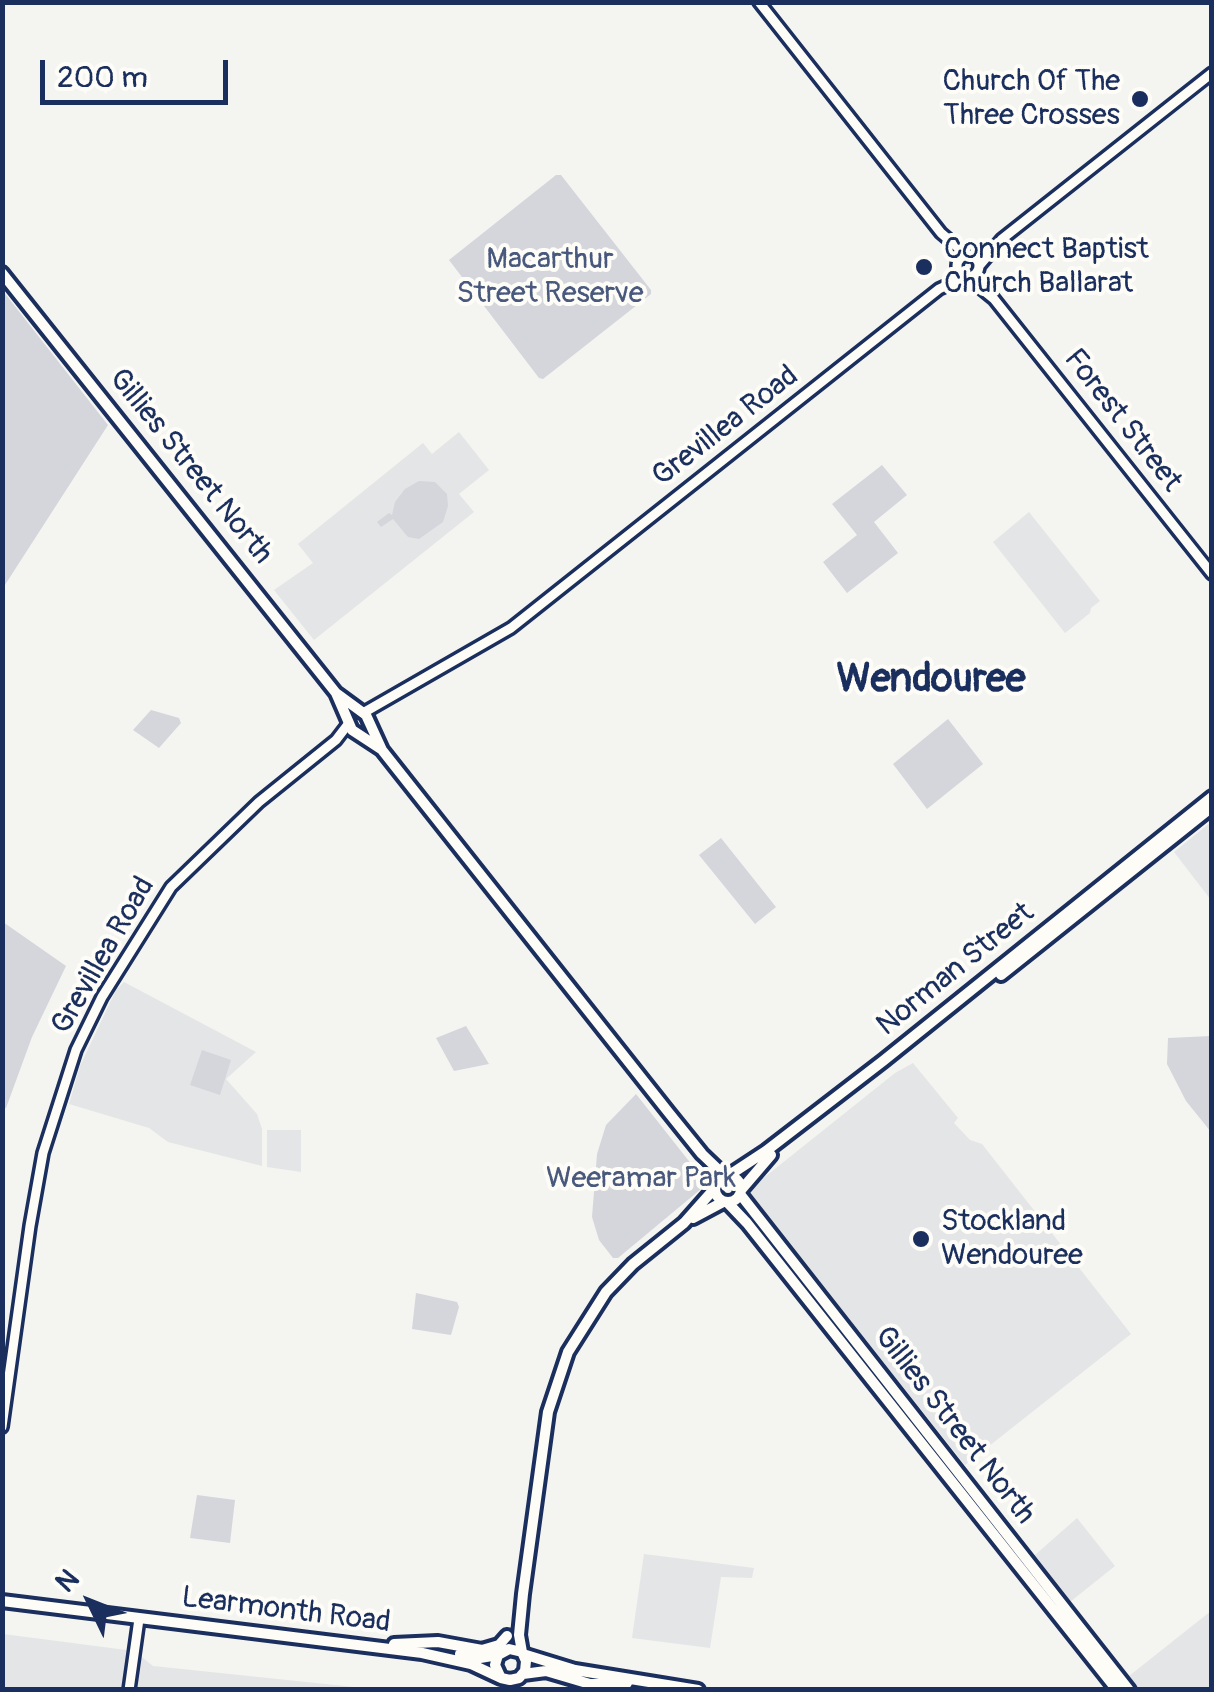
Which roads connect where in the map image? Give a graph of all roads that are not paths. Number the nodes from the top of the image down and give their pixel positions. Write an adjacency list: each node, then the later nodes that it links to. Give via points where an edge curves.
1 (759, 2): 3 (street)
2 (1212, 74): 4 (street, Grevillea Road)
3 (941, 232): 5 (street); 6 (street)
4 (1002, 240): 5 (street, Grevillea Road); 7 (street, Grevillea Road)
5 (970, 256): 6 (street, Grevillea Road); 7 (street)
6 (957, 266): 9 (street); 10 (street, Grevillea Road)
7 (978, 266): 9 (street, Grevillea Road); 11 (street, Forest Street)
8 (2, 273): 13 (main road, Gillies Street North)
9 (966, 277): 10 (street, Grevillea Road); 11 (street, Forest Street)
10 (939, 289): 14 (street, Grevillea Road, via 512,628)
11 (994, 299): 12 (street, Forest Street)
12 (1212, 574)
13 (336, 694): 14 (main road, Gillies Street North); 15 (main road, Gillies Street North)
14 (366, 717): 15 (main road, via 354,714); 15 (main road, via 366,731); 16 (main road, Gillies Street North)
15 (353, 727): 16 (main road, Gillies Street North); 27 (street, Grevillea Road, via 260,802 171,887 76,1050 38,1172)
16 (382, 750): 20 (main road, Gillies Street North)
17 (1212, 797): 19 (main road, Norman Street)
18 (1212, 807): 19 (main road, Norman Street)
19 (895, 1055): 21 (main road, Norman Street); 23 (main road, Norman Street, via 774,1152)
20 (702, 1154): 21 (main road, Gillies Street North); 22 (main road, Gillies Street North)
21 (727, 1176): 22 (main road); 23 (main road, via 736,1178)
22 (715, 1187): 24 (main road); 25 (main road)
23 (741, 1192): 24 (main road); 26 (main road, Gillies Street North)
24 (725, 1202): 25 (main road); 26 (main road, Gillies Street North)
25 (684, 1223): 29 (main road, via 606,1292 568,1352 548,1412)
26 (816, 1300): 28 (main road, Gillies Street North)
27 (2, 1427)
28 (948, 1468): 41 (main road, Gillies Street North); 42 (main road, Gillies Street North)
29 (523, 1594): 32 (main road); 34 (main road)
30 (2, 1598): 31 (main road, Learmonth Road)
31 (140, 1616): 33 (main road, Learmonth Road); 37 (main road, Learmonth Road, via 441,1656); 38 (street)
32 (507, 1636): 33 (main road, Learmonth Road, via 482,1650); 35 (main road)
33 (426, 1643): 35 (main road, Learmonth Road, via 469,1657)
34 (522, 1653): 35 (main road, via 509,1648); 36 (main road); 40 (main road, via 575,1670)
35 (499, 1654): 37 (main road)
36 (523, 1674): 37 (main road, via 513,1680); 39 (main road, via 546,1670 590,1684)
37 (500, 1676)
38 (129, 1690)
39 (662, 1690)
40 (698, 1690)
41 (1117, 1690)
42 (1129, 1690)

